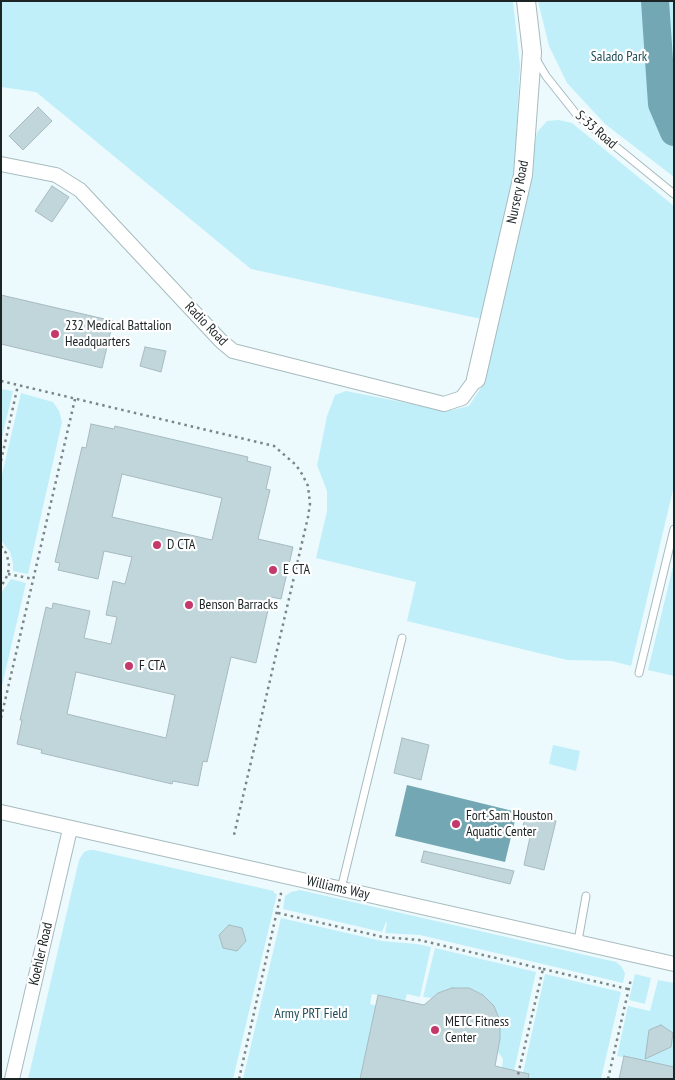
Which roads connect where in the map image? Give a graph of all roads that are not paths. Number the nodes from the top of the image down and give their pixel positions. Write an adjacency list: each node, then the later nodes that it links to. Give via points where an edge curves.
1 (526, 1): 2 (street, Nursery Road)
2 (532, 52): 4 (lane, S-33 Road, via 546,76 577,115); 5 (street, Nursery Road, via 523,175)
3 (1, 164): 5 (street, Radio Road, via 56,175 80,190 220,341 233,351 444,404 462,398)
4 (674, 194)
5 (476, 380)
6 (674, 529): 8 (lane)
7 (402, 638): 11 (lane)
8 (639, 673)
9 (1, 812): 10 (street, Williams Way)
10 (70, 829): 11 (street, Williams Way); 15 (street, Koehler Road)
11 (342, 889): 13 (street, Williams Way)
12 (586, 896): 13 (lane)
13 (578, 942): 14 (street, Williams Way)
14 (674, 964)
15 (12, 1079)

